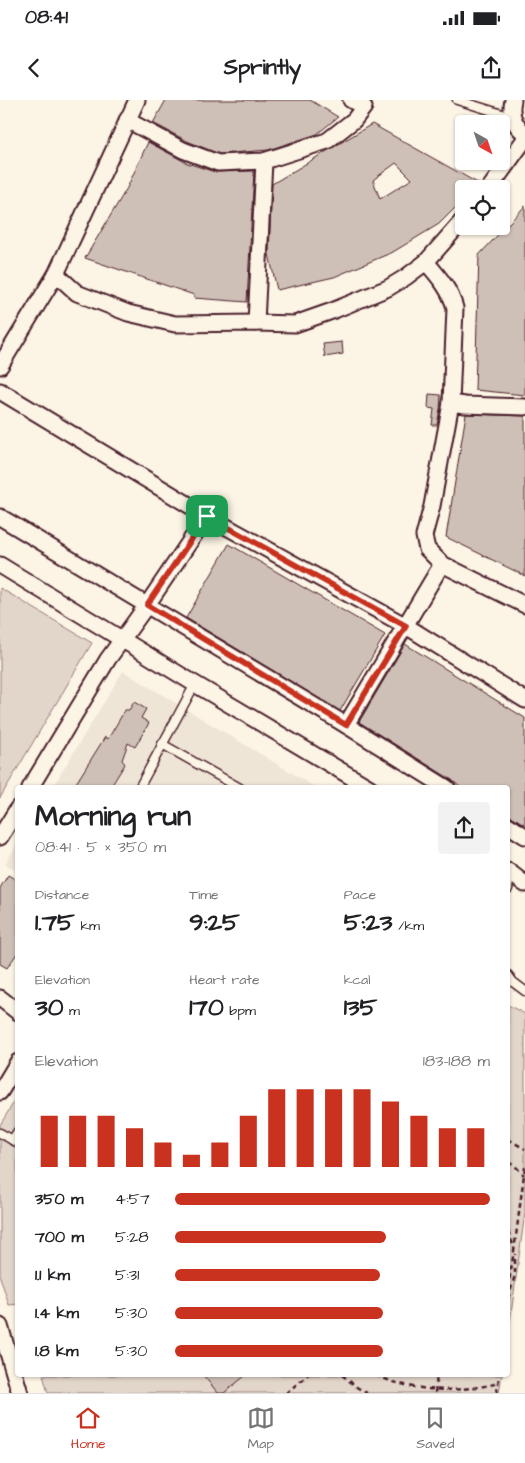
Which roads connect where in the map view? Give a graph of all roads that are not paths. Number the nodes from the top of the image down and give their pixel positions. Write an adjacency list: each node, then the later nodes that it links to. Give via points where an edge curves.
1 (137, 100): 6 (street)
2 (456, 100): 5 (lane)
3 (511, 100): 5 (street)
4 (361, 102): 9 (street, via 354,120 327,141)
5 (512, 117): 7 (street)
6 (127, 120): 9 (street, via 183,150 218,163); 13 (street)
7 (525, 133)
8 (525, 139): 10 (street)
9 (264, 161): 14 (street)
10 (495, 180)
11 (455, 229): 12 (street)
12 (426, 262): 14 (street, via 388,288 332,311 295,324); 17 (street, via 442,280 455,308)
13 (56, 274): 14 (street, via 77,293 128,313 175,324); 15 (street)
14 (256, 323)
15 (0, 366)
16 (0, 391): 19 (street)
17 (451, 403): 18 (street); 21 (street, via 424,536 427,549)
18 (525, 407)
19 (207, 516): 23 (street); 25 (street)
20 (0, 517): 23 (street)
21 (442, 564): 24 (street); 25 (street)
22 (0, 565): 26 (street)
23 (147, 605): 26 (street); 29 (street)
24 (525, 605)
25 (406, 626): 28 (street); 29 (street)
26 (123, 639): 27 (street); 31 (street)
27 (195, 684): 30 (lane); 34 (street)
28 (525, 700)
29 (346, 725): 35 (street)
30 (162, 744): 32 (lane); 33 (lane)
31 (32, 785)
32 (141, 785)
33 (235, 785)
34 (365, 785)
35 (442, 785)
36 (15, 813): 38 (street)
37 (510, 826): 39 (street)
38 (0, 836)
39 (525, 836)
40 (510, 873): 41 (street)
41 (525, 884)
42 (510, 978): 43 (lane)
43 (525, 991)
44 (0, 998): 45 (street)
45 (15, 1010)
46 (15, 1067): 47 (street)
47 (0, 1092)
48 (0, 1133): 49 (lane)
49 (15, 1142)
50 (0, 1326): 51 (street)
51 (15, 1376)
52 (15, 1377): 53 (street)
53 (20, 1393)

